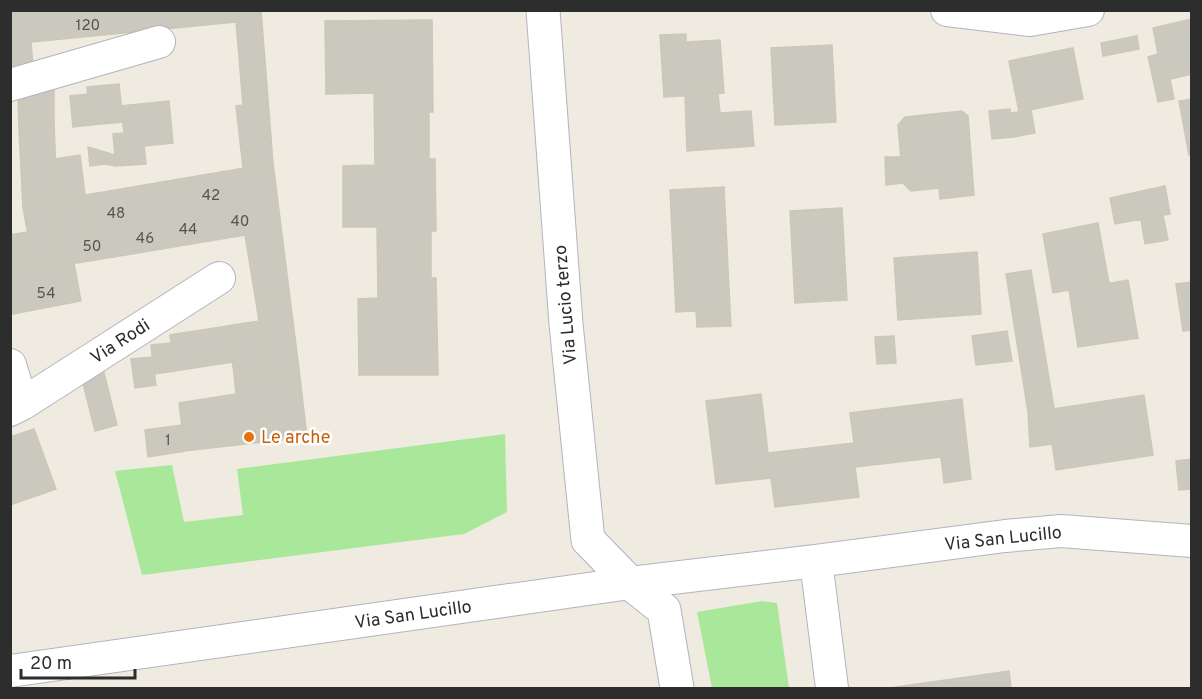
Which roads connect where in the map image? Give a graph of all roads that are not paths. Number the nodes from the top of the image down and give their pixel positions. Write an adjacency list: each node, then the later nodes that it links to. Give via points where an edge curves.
1 (543, 10): 11 (street, Via Lucio terzo, via 566,324 588,540)
2 (946, 10): 3 (street, via 1030,20)
3 (1088, 10)
4 (159, 42): 5 (street)
5 (10, 85)
6 (219, 278): 8 (street, Via Rodi)
7 (10, 365): 8 (street, Via Rodi)
8 (16, 407)
9 (1191, 541): 10 (street, Via San Lucillo, via 1061,531)
10 (816, 561): 11 (street, Via San Lucillo); 14 (street)
11 (630, 583): 12 (street, Via San Lucillo); 13 (street, Via Lucio terzo, via 664,610)
12 (10, 671)
13 (677, 688)
14 (832, 688)

